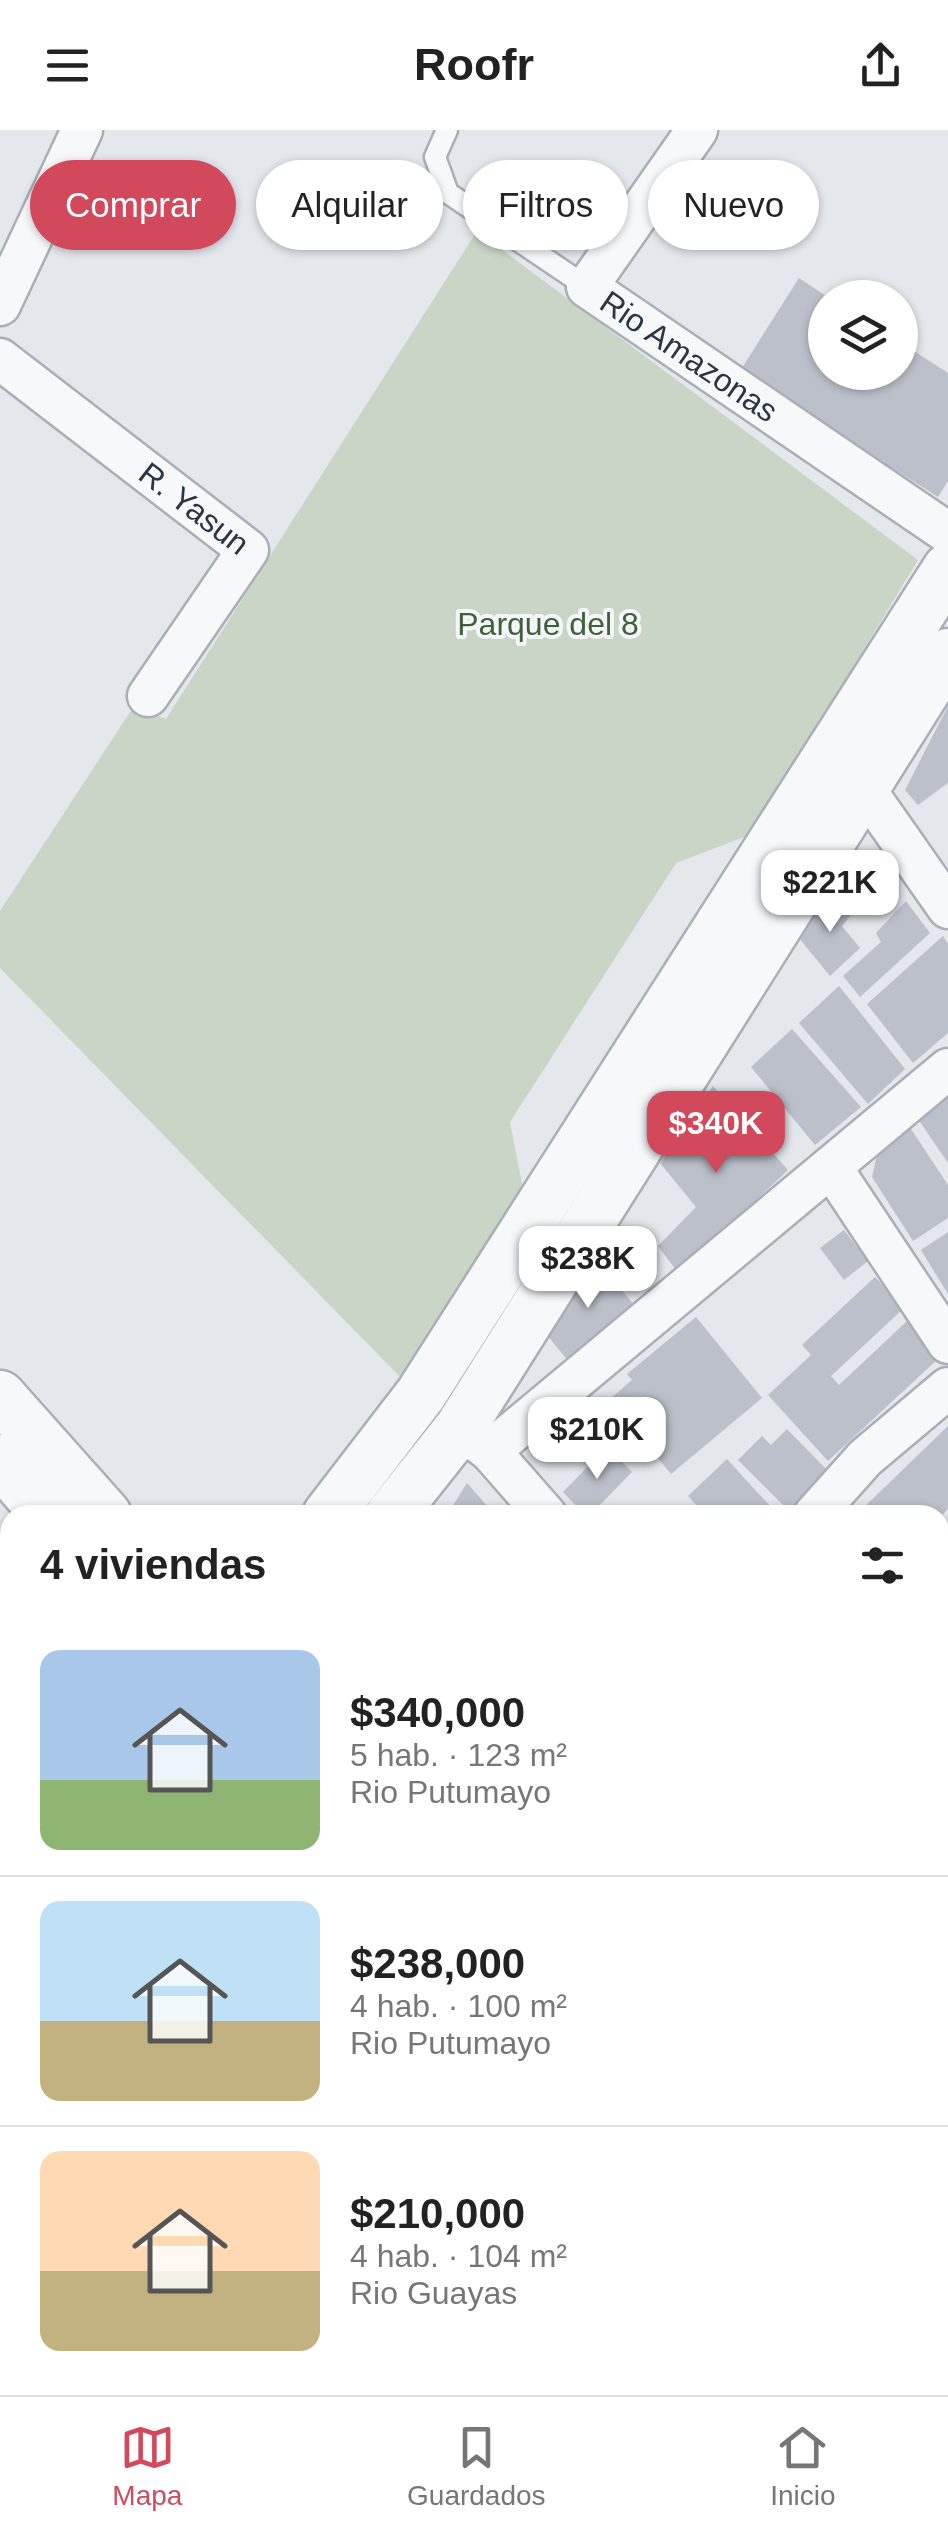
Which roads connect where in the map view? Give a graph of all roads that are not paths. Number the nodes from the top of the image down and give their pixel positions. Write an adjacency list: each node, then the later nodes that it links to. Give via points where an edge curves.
1 (82, 130): 5 (street)
2 (446, 130): 4 (lane, via 435,157 448,193)
3 (697, 130): 4 (street, Rio Amazonas)
4 (587, 287): 7 (street, Rio Amazonas)
5 (0, 304)
6 (0, 359): 10 (street, R. Yasun, via 248,550)
7 (948, 533)
8 (948, 569): 17 (street)
9 (948, 654): 11 (street)
10 (148, 696)
11 (864, 788): 12 (street); 19 (street)
12 (948, 908)
13 (948, 1069): 14 (street)
14 (831, 1166): 15 (street); 19 (street)
15 (948, 1343)
16 (948, 1388): 26 (street, via 865,1458)
17 (420, 1394): 19 (street); 23 (street)
18 (0, 1396): 22 (street)
19 (476, 1439): 24 (street); 25 (street)
20 (0, 1460): 21 (street)
21 (38, 1505)
22 (97, 1505)
23 (336, 1505)
24 (402, 1505)
25 (537, 1505)
26 (823, 1505)

